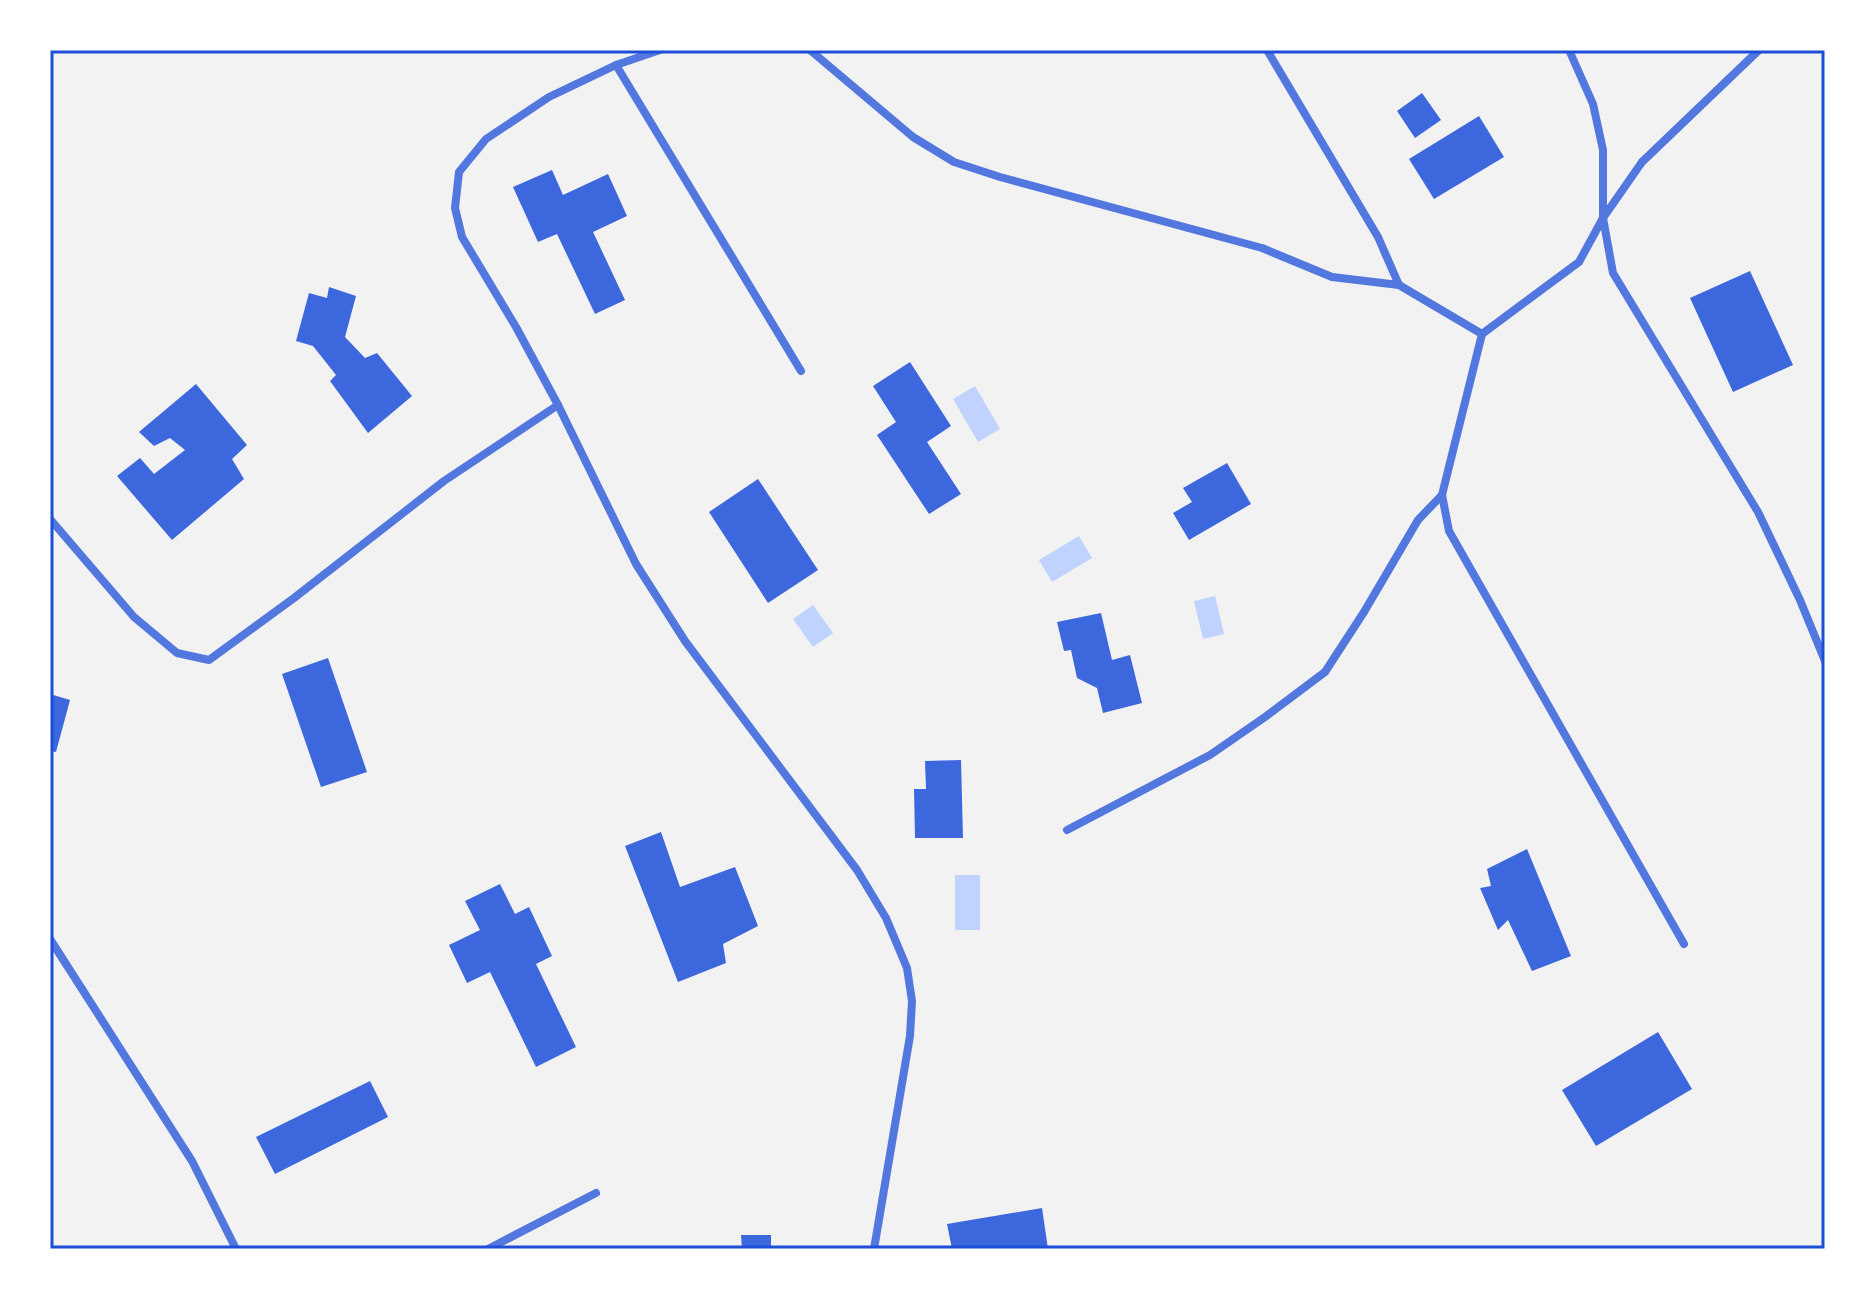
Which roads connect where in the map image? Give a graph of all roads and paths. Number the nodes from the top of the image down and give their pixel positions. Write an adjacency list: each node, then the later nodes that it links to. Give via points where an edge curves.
1 (660, 50): 6 (street)
2 (810, 50): 8 (street, via 913,137 954,162 1262,248 1332,277)
3 (1267, 50): 8 (street, via 1378,237)
4 (1569, 50): 7 (street, via 1593,104 1603,150)
5 (1759, 50): 7 (street, via 1642,162)
6 (616, 65): 10 (street); 11 (street, via 549,97 486,139 459,172 455,208 462,237)
7 (1603, 218): 9 (street, via 1579,262); 14 (street, via 1613,273 1758,512)
8 (1399, 285): 9 (street)
9 (1482, 334): 12 (street)
10 (801, 371)
11 (558, 405): 13 (street, via 444,481 209,660 177,653 134,617); 21 (street, via 636,564 685,641 857,870 886,918 907,968 910,1036)
12 (1442, 495): 15 (street, via 1418,520 1325,672 1210,755); 17 (street, via 1449,531)
13 (50, 519)
14 (1825, 661)
15 (1067, 830)
16 (50, 939): 19 (street, via 192,1161)
17 (1684, 944)
18 (596, 1193): 20 (street)
19 (236, 1249)
20 (488, 1249)
21 (874, 1249)

